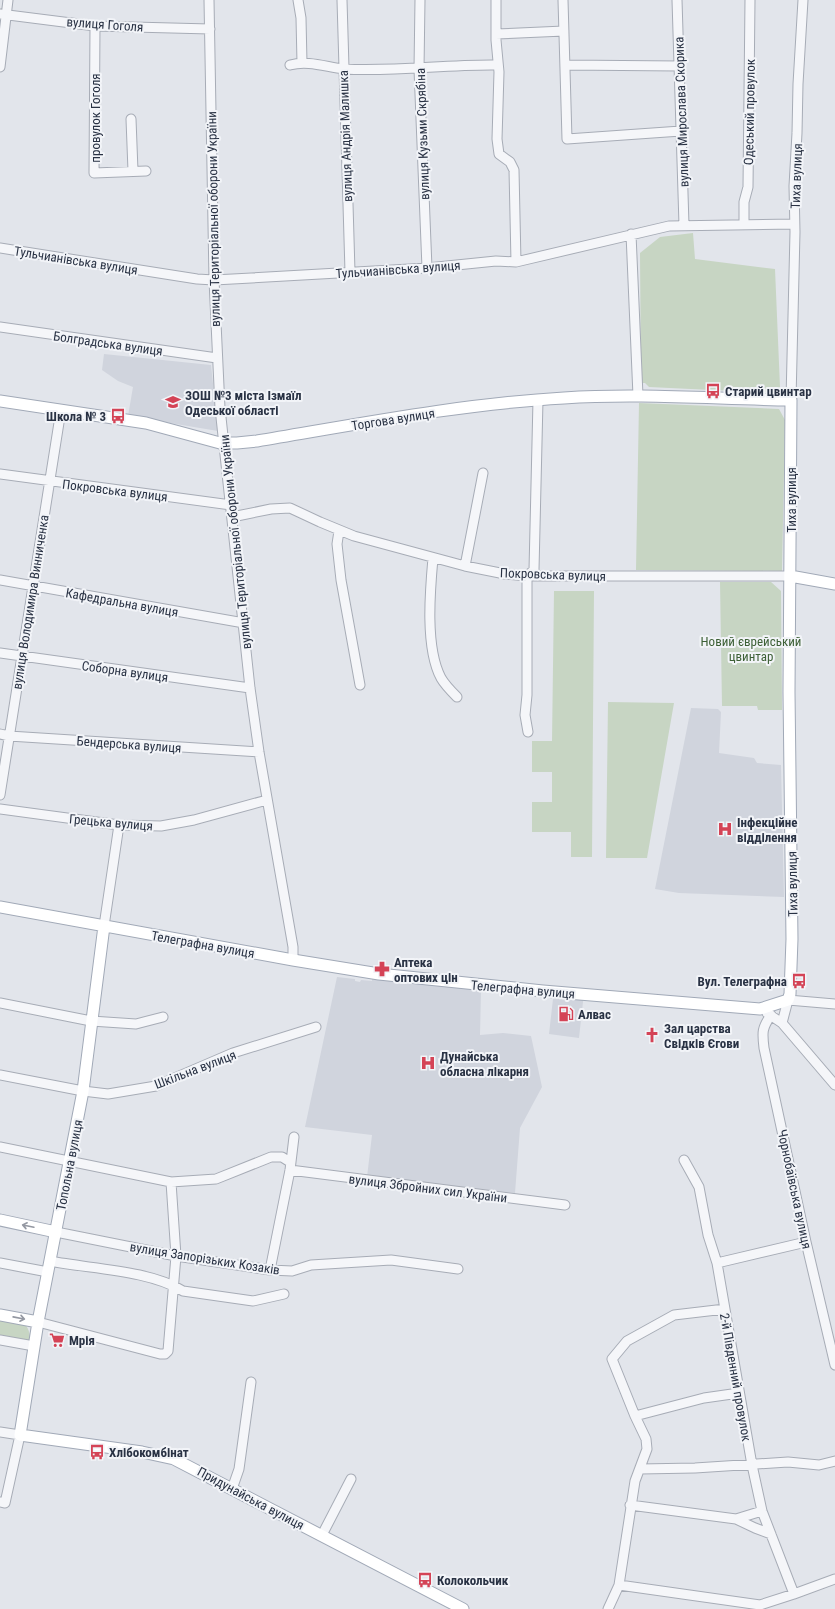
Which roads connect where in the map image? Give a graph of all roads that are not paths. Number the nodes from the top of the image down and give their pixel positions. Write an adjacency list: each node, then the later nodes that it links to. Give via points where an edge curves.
1 (8, 0): 11 (street)
2 (209, 0): 13 (street, вулиця Територіальної оборони України)
3 (298, 0): 16 (street)
4 (342, 0): 22 (street, вулиця Андрія Малишка)
5 (420, 0): 23 (street, вулиця Кузьми Скрябіна)
6 (496, 0): 15 (street)
7 (563, 0): 14 (street)
8 (677, 0): 20 (street, вулиця Мирослава Скорика)
9 (750, 0): 28 (street, Одеський провулок, via 748,187 744,202)
10 (803, 0): 29 (street, Тиха вулиця)
11 (3, 14): 12 (street, вулиця Гоголя); 21 (street)
12 (95, 26): 13 (street, вулиця Гоголя); 26 (street, провулок Гоголя, via 94,173)
13 (210, 29): 36 (street, вулиця Територіальної оборони України)
14 (564, 31): 15 (street); 19 (street)
15 (496, 34): 18 (street)
16 (302, 62): 17 (street); 22 (street)
17 (290, 65)
18 (498, 65): 23 (street); 33 (street, via 497,139 499,154 512,164 514,170)
19 (565, 65): 20 (street); 25 (street, via 567,139)
20 (679, 66): 25 (street, вулиця Мирослава Скорика)
21 (0, 67)
22 (343, 69): 23 (street); 35 (street, вулиця Андрія Малишка)
23 (419, 69): 34 (street, вулиця Кузьми Скрябіна)
24 (131, 119): 26 (street)
25 (681, 131): 30 (street, вулиця Мирослава Скорика)
26 (133, 171): 27 (street, провулок Гоголя)
27 (146, 171)
28 (744, 224): 29 (street, Тульчианівська вулиця); 30 (street, Тульчианівська вулиця)
29 (794, 224): 41 (street, Тиха вулиця)
30 (684, 225): 31 (street, Тульчианівська вулиця)
31 (631, 234): 33 (street, Тульчианівська вулиця); 39 (street)
32 (0, 248): 36 (street, Тульчианівська вулиця, via 197,280)
33 (516, 262): 34 (street, Тульчианівська вулиця, via 496,261)
34 (427, 268): 35 (street, Тульчианівська вулиця)
35 (350, 272): 36 (street, Тульчианівська вулиця)
36 (214, 280): 38 (street, вулиця Територіальної оборони України)
37 (0, 327): 38 (street, Болградська вулиця)
38 (217, 358): 44 (street, вулиця Територіальної оборони України)
39 (638, 396): 40 (main road, Торгова вулиця); 41 (main road, Торгова вулиця)
40 (538, 400): 44 (main road, Торгова вулиця, via 432,412 244,443); 53 (street, via 534,570)
41 (791, 400): 54 (main road, Тиха вулиця)
42 (0, 401): 43 (main road, Торгова вулиця)
43 (62, 410): 44 (main road, Торгова вулиця, via 146,423); 47 (street, вулиця Володимира Винниченка)
44 (224, 443): 48 (street, вулиця Територіальної оборони України)
45 (483, 473): 52 (street)
46 (0, 474): 47 (street, Покровська вулиця)
47 (49, 481): 48 (street, Покровська вулиця); 57 (street, вулиця Володимира Винниченка)
48 (231, 505): 49 (street, вулиця Територіальної оборони України)
49 (232, 517): 50 (street, Покровська вулиця, via 286,507); 58 (street, вулиця Територіальної оборони України)
50 (339, 531): 51 (street, Покровська вулиця); 61 (street, via 337,544 341,580)
51 (433, 558): 52 (street, Покровська вулиця); 63 (street, via 430,621 435,661 443,680)
52 (465, 566): 53 (street, Покровська вулиця)
53 (527, 576): 54 (street, Покровська вулиця); 64 (street, via 525,715)
54 (790, 576): 56 (main road); 74 (main road, Тиха вулиця, via 792,938 791,989)
55 (0, 580): 57 (street, Кафедральна вулиця)
56 (835, 584)
57 (32, 586): 58 (street, Кафедральна вулиця); 60 (street, вулиця Володимира Винниченка)
58 (244, 623): 62 (street, вулиця Територіальної оборони України)
59 (0, 653): 60 (street, Соборна вулиця)
60 (22, 656): 62 (street, Соборна вулиця); 65 (street, вулиця Володимира Винниченка)
61 (360, 685)
62 (250, 688): 66 (street, вулиця Територіальної оборони України)
63 (457, 697)
64 (528, 732)
65 (5, 735): 66 (street, Бендерська вулиця); 67 (street, вулиця Володимира Винниченка)
66 (259, 752): 68 (street, вулиця Територіальної оборони України)
67 (0, 795)
68 (267, 800): 70 (street, Грецька вулиця, via 182,823 161,826); 73 (street, вулиця Територіальної оборони України, via 293,947)
69 (0, 809): 70 (street, Грецька вулиця)
70 (119, 825): 72 (street, Топольна вулиця)
71 (0, 907): 72 (main road, Телеграфна вулиця)
72 (104, 926): 73 (main road, Телеграфна вулиця); 80 (main road, Топольна вулиця)
73 (293, 960): 77 (main road, Телеграфна вулиця, via 420,979)
74 (788, 1000): 76 (street, Телеграфна вулиця); 77 (main road, Телеграфна вулиця); 81 (street)
75 (0, 1003): 80 (street)
76 (835, 1004)
77 (760, 1009): 78 (street)
78 (771, 1015): 81 (street); 95 (street, Чорнобаївська вулиця, via 763,1027 764,1048)
79 (163, 1017): 80 (street, via 136,1024)
80 (91, 1021): 85 (main road, Топольна вулиця)
81 (782, 1023): 84 (street)
82 (316, 1027): 85 (street, Шкільна вулиця, via 233,1053 156,1086 108,1094)
83 (0, 1075): 85 (street, Шкільна вулиця)
84 (835, 1086)
85 (83, 1091): 89 (main road, Топольна вулиця)
86 (294, 1137): 90 (street)
87 (0, 1148): 89 (street, вулиця Збройних сил України)
88 (684, 1160): 98 (street, 2-й Південний провулок, via 699,1186 708,1236)
89 (69, 1162): 91 (street, вулиця Збройних сил України); 94 (main road, Топольна вулиця)
90 (290, 1166): 91 (street, вулиця Збройних сил України, via 282,1157 271,1157 216,1179); 92 (street, вулиця Збройних сил України); 101 (street)
91 (170, 1182): 96 (street)
92 (565, 1205)
93 (0, 1220): 94 (main road, вулиця Запорізьких Козаків, one-way to 93)
94 (56, 1232): 96 (street, вулиця Запорізьких Козаків); 99 (main road, Топольна вулиця)
95 (806, 1242): 98 (street); 109 (street, Чорнобаївська вулиця)
96 (176, 1256): 101 (street, вулиця Запорізьких Козаків); 102 (street)
97 (0, 1263): 99 (street)
98 (717, 1263): 104 (street, 2-й Південний провулок)
99 (49, 1267): 102 (street, via 134,1274); 106 (main road, Топольна вулиця)
100 (458, 1269): 101 (street, вулиця Запорізьких Козаків, via 391,1260 312,1265 292,1271)
101 (270, 1270)
102 (174, 1286): 103 (street, via 183,1290 253,1301); 106 (street, via 169,1346 165,1354)
103 (284, 1294)
104 (725, 1309): 111 (street, 2-й Південний провулок); 112 (street, via 674,1315 627,1341 612,1359)
105 (0, 1314): 106 (main road, one-way to 106)
106 (38, 1322): 108 (main road, Топольна вулиця)
107 (0, 1340): 108 (street)
108 (34, 1346): 114 (main road, Топольна вулиця)
109 (835, 1365)
110 (251, 1382): 119 (street, via 239,1469)
111 (739, 1393): 112 (street, via 704,1398); 116 (street, 2-й Південний провулок)
112 (635, 1416): 117 (street, via 646,1438 647,1449)
113 (0, 1432): 114 (street, Придунайська вулиця)
114 (20, 1435): 119 (main road, Придунайська вулиця, via 152,1453 174,1459); 120 (street, Топольна вулиця)
115 (835, 1461): 116 (street, via 819,1464 788,1462)
116 (752, 1465): 117 (street); 122 (street, 2-й Південний провулок)
117 (640, 1469): 121 (street, via 634,1482)
118 (351, 1479): 125 (street)
119 (232, 1489): 125 (main road, Придунайська вулиця)
120 (3, 1503)
121 (630, 1505): 123 (street); 127 (street)
122 (762, 1511): 123 (street); 124 (street, 2-й Південний провулок)
123 (736, 1518): 124 (street)
124 (771, 1534): 128 (street, 2-й Південний провулок)
125 (322, 1535): 129 (main road, Придунайська вулиця)
126 (835, 1578): 128 (street)
127 (619, 1585): 128 (street, via 760,1605); 130 (street)
128 (794, 1594)
129 (463, 1609)
130 (608, 1609)

